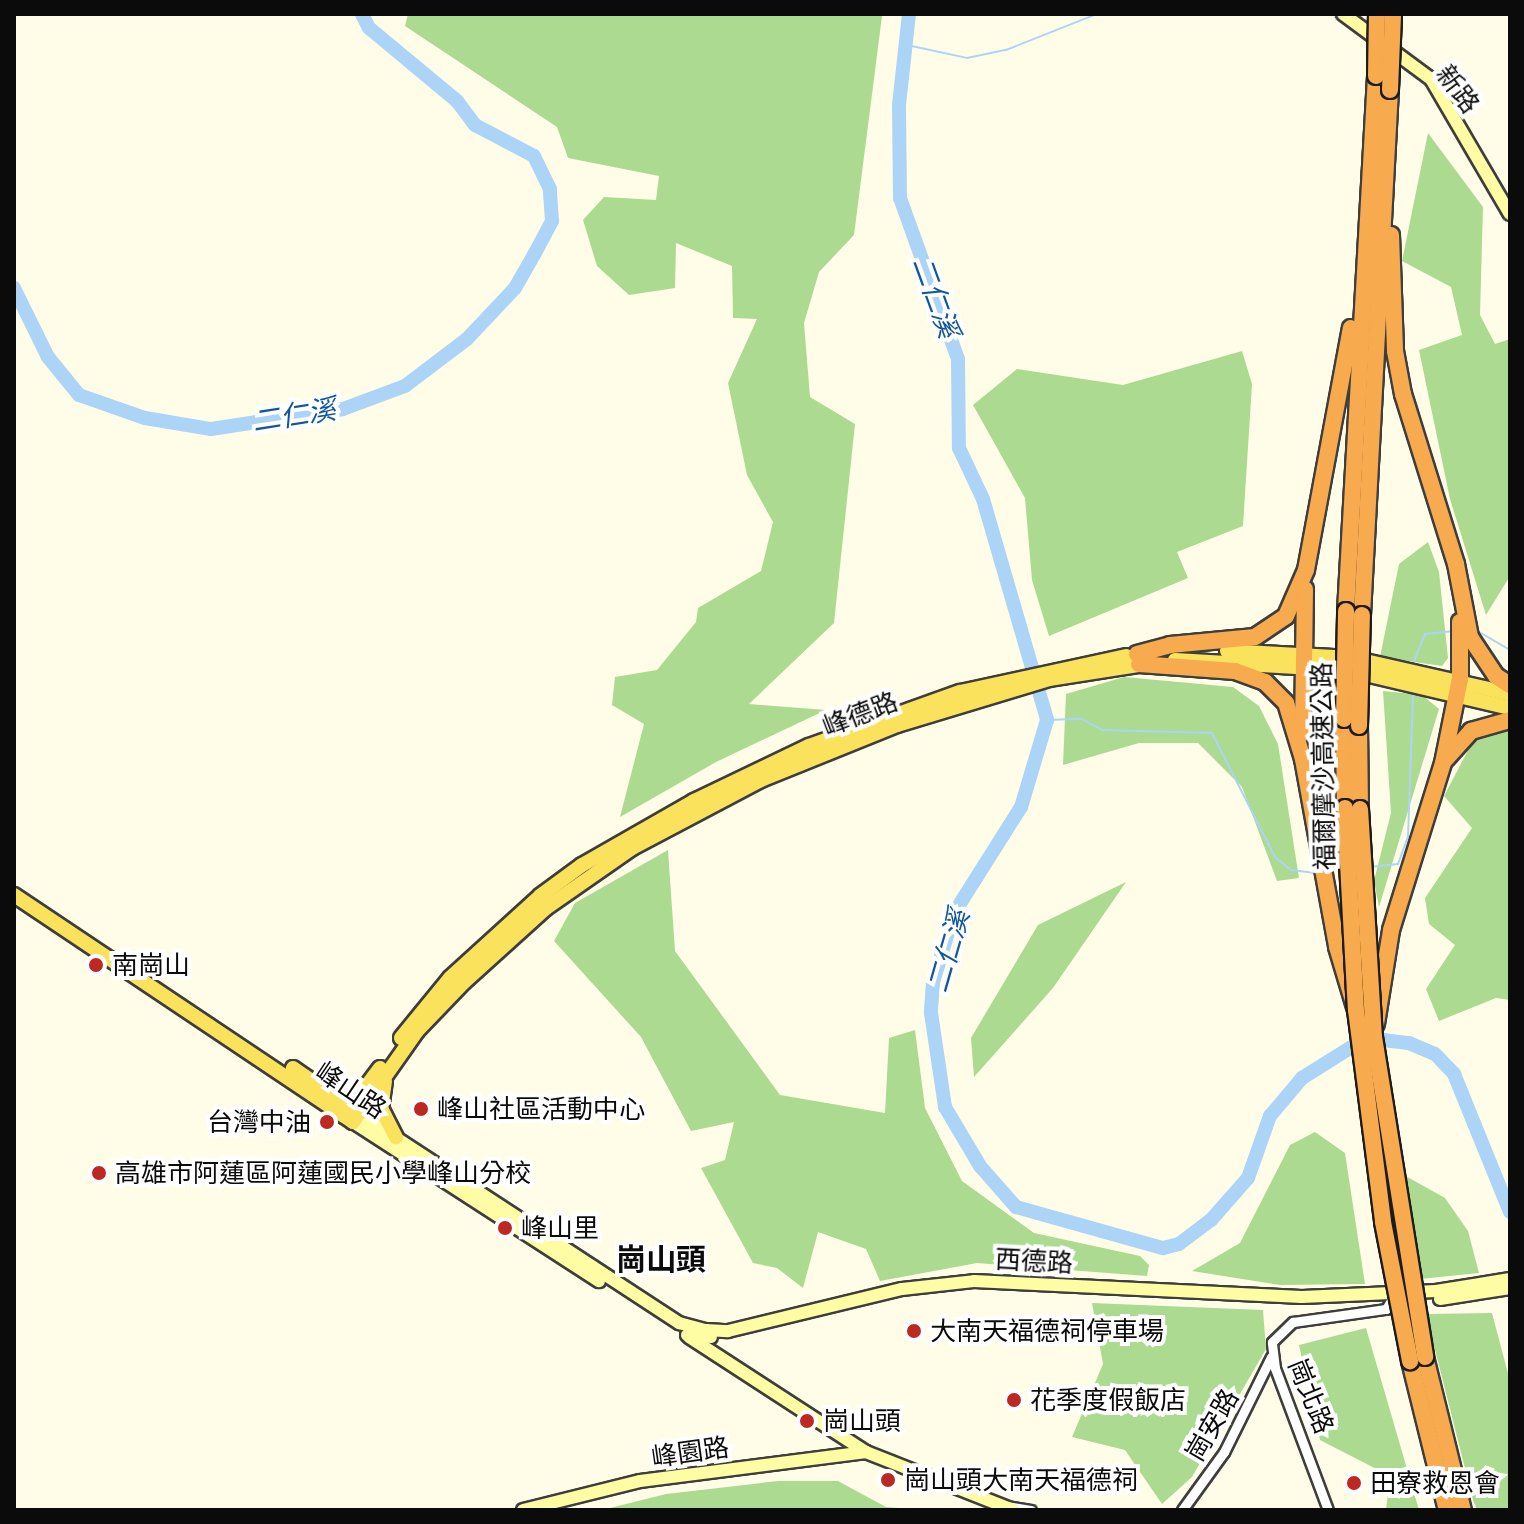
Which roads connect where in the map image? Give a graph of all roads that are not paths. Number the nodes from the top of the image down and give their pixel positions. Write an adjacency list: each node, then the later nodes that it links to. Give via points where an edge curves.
1 (1343, 14): 5 (street, 新路, via 1431,79)
2 (1377, 14): 6 (highway, 福爾摩沙高速公路, bridge)
3 (1393, 14): 4 (highway, 福爾摩沙高速公路, bridge)
4 (1385, 190): 7 (highway, via 1395,351 1403,394); 9 (highway, 福爾摩沙高速公路)
5 (1510, 214)
6 (1364, 256): 8 (highway); 9 (highway, 福爾摩沙高速公路)
7 (1456, 564): 12 (highway, via 1470,637 1486,664); 13 (highway)
8 (1306, 570): 10 (highway, via 1286,616 1263,634); 11 (highway)
9 (1354, 613): 19 (highway, 福爾摩沙高速公路, bridge)
10 (1134, 659): 11 (main road, 峰德路); 17 (highway, via 1216,667 1265,682 1286,703); 24 (main road, 峰德路, via 1000,680 811,752 632,848 558,900 460,985)
11 (1301, 659): 13 (main road, 峰德路); 17 (highway)
12 (1510, 685)
13 (1458, 686): 14 (main road, 峰德路); 15 (main road, 峰德路); 18 (highway)
14 (1510, 694)
15 (1510, 708)
16 (1510, 720): 18 (highway, via 1471,731)
17 (1303, 759): 22 (highway, bridge, via 1337,947)
18 (1443, 763): 23 (highway, bridge, via 1391,930)
19 (1353, 808): 22 (highway, 福爾摩沙高速公路, bridge); 23 (highway, 福爾摩沙高速公路, bridge)
20 (14, 885): 25 (main road, 峰山路)
21 (14, 895): 26 (main road, 峰山路)
22 (1356, 1010): 36 (highway, 福爾摩沙高速公路, bridge, via 1383,1222)
23 (1374, 1037): 36 (highway, 福爾摩沙高速公路, bridge)
24 (381, 1074): 25 (main road, via 353,1091); 26 (main road, 峰德路); 27 (main road, via 381,1108)
25 (325, 1090): 26 (main road, 峰山路)
26 (351, 1114): 27 (street, 峰山路); 34 (street, 峰山路)
27 (396, 1137): 33 (street, 峰山路)
28 (1510, 1279): 31 (street)
29 (973, 1285): 32 (street, 西德路); 33 (street, 西德路, via 902,1289 728,1331); 34 (street, 西德路, via 729,1338)
30 (1510, 1288): 31 (street)
31 (1435, 1296): 32 (street, 西德路)
32 (1394, 1299): 35 (street, 崗北路, via 1371,1312 1293,1322 1278,1332)
33 (679, 1323): 34 (street)
34 (687, 1335): 37 (street, 峰山路)
35 (1271, 1357): 41 (street, 崗安路, via 1224,1452); 42 (street, 崗北路)
36 (1417, 1359): 43 (highway, 福爾摩沙高速公路); 44 (highway, 福爾摩沙高速公路)
37 (866, 1452): 38 (street); 39 (street, 峰園路, via 640,1481)
38 (1012, 1509): 40 (street)
39 (523, 1510)
40 (1031, 1510)
41 (1182, 1510)
42 (1328, 1510)
43 (1447, 1510)
44 (1463, 1510)

